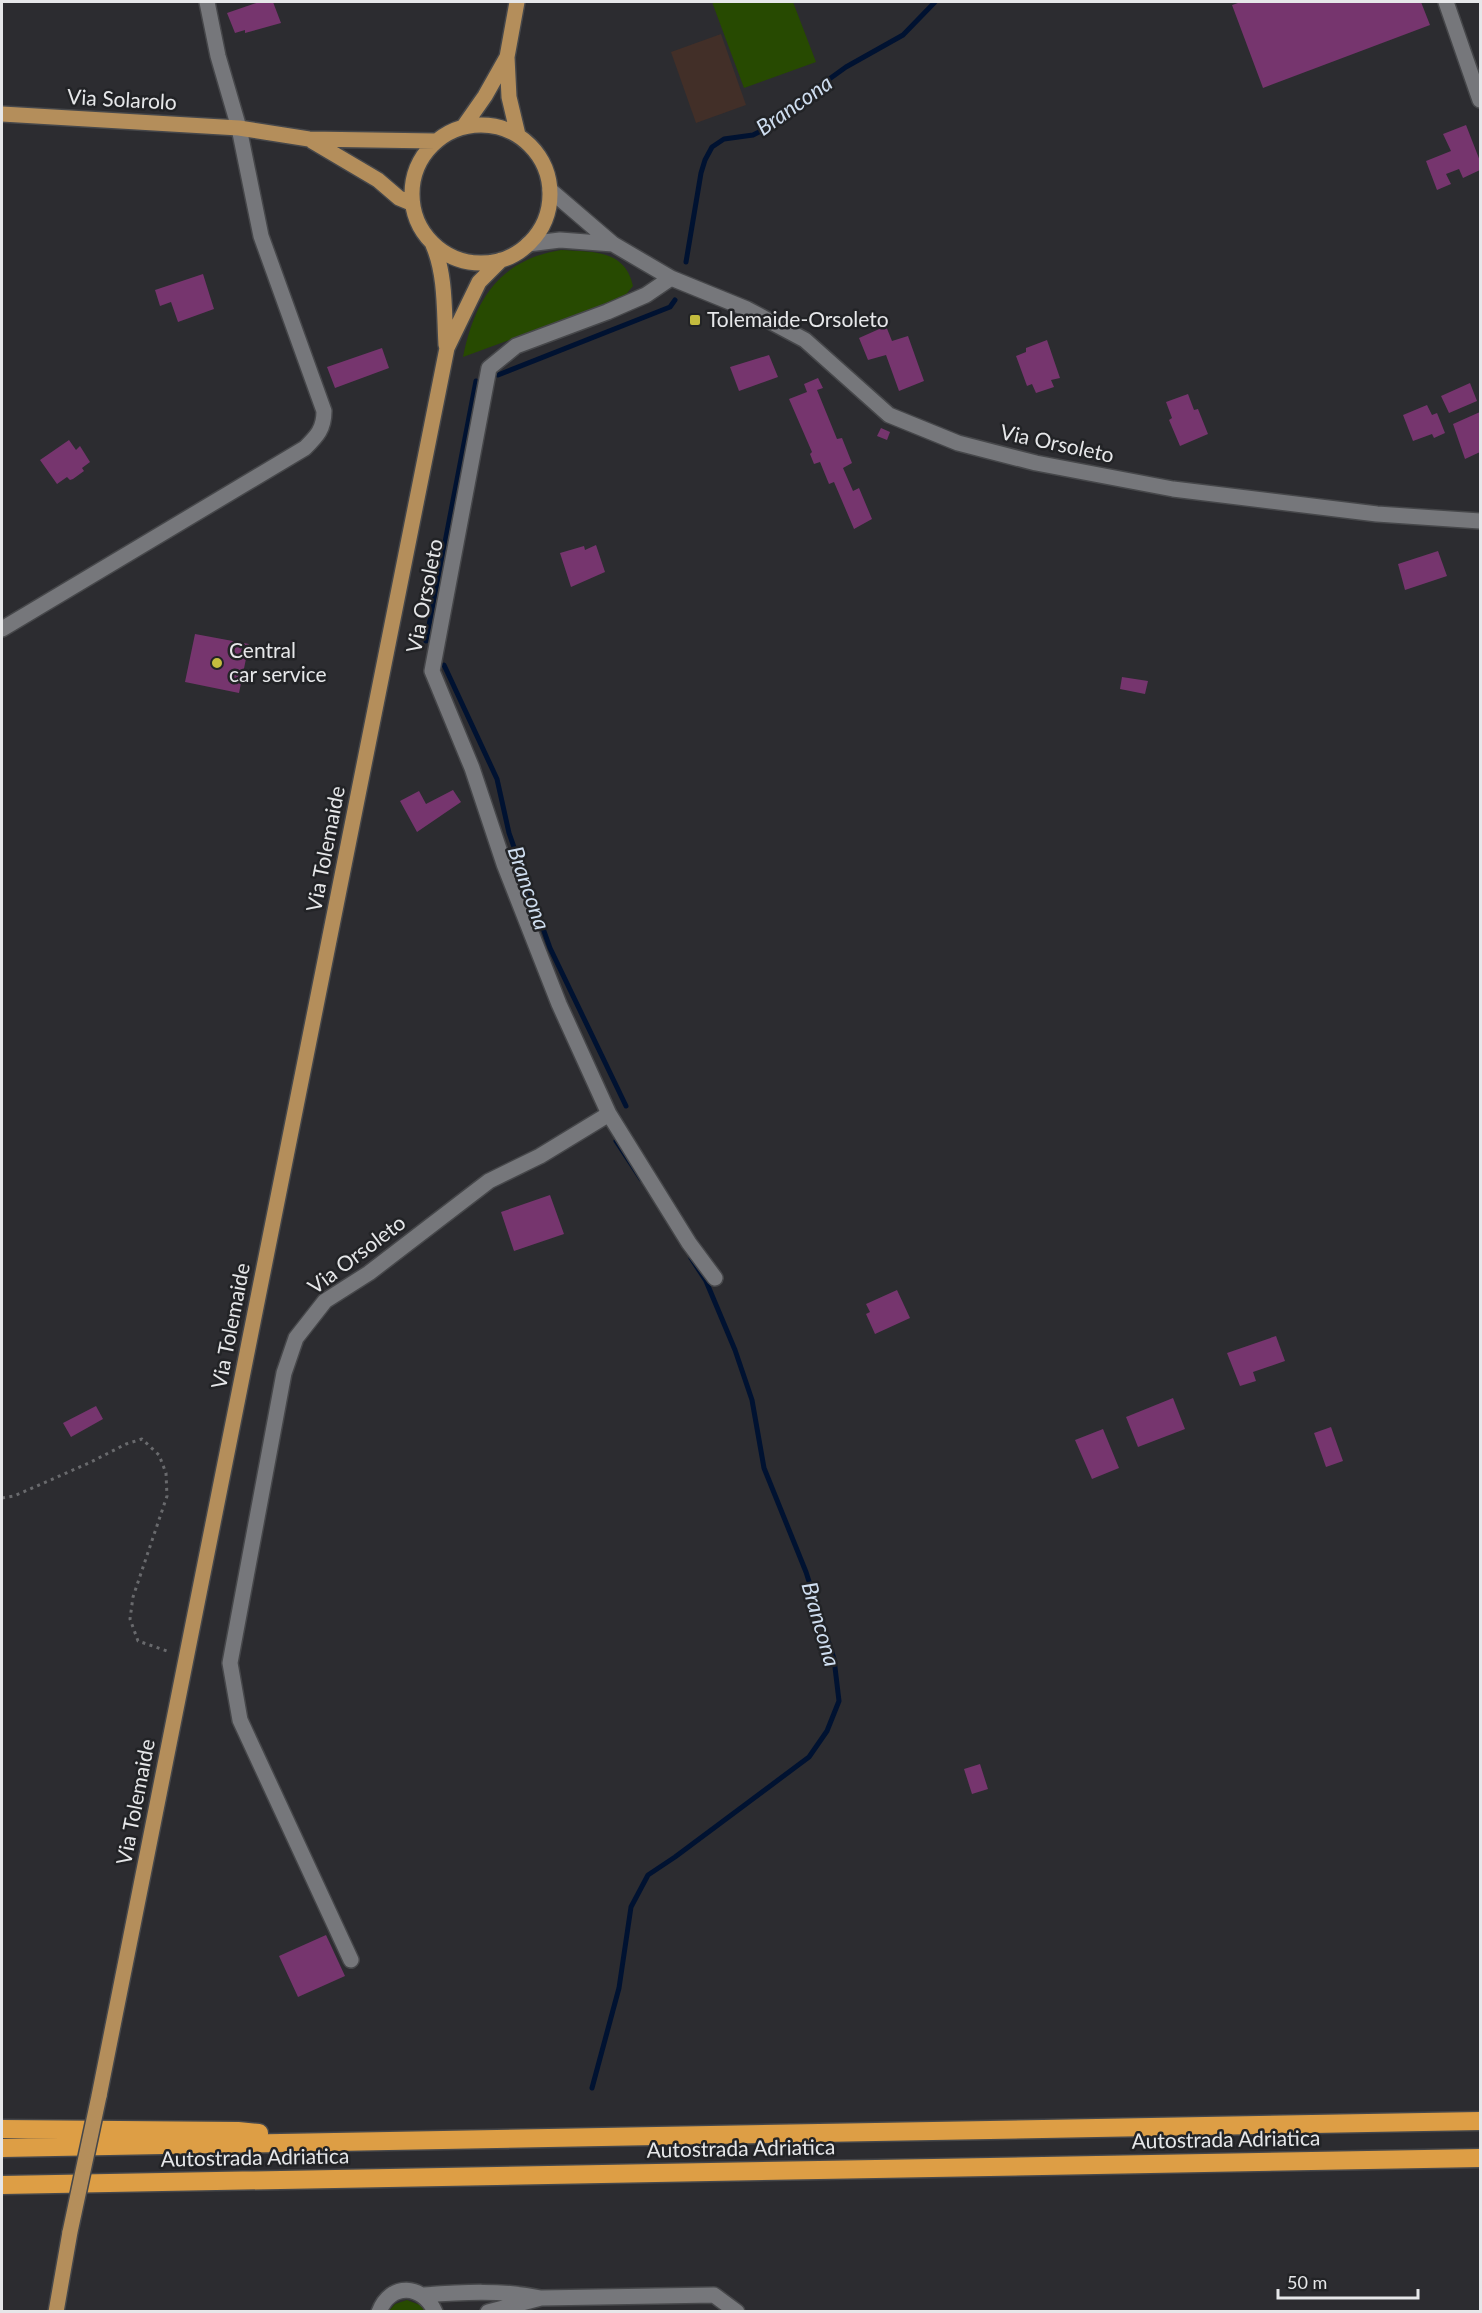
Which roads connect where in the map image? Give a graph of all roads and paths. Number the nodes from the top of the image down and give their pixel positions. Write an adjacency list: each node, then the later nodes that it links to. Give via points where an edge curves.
1 (207, 2): 8 (street)
2 (517, 2): 4 (main road, Via Tolemaide)
3 (1446, 2): 5 (street)
4 (507, 57): 7 (main road, Via Tolemaide); 9 (main road, Via Tolemaide, via 509,97)
5 (1480, 100)
6 (2, 114): 8 (main road, Via Solarolo)
7 (464, 126): 9 (main road, Via Tolemaide, via 501,127); 11 (main road, Via Tolemaide)
8 (239, 128): 10 (main road); 21 (street, via 261,236 324,411 320,433 305,448)
9 (518, 135): 12 (main road, Via Tolemaide, via 534,149 546,169)
10 (309, 139): 11 (main road); 13 (main road)
11 (435, 141): 13 (main road, Via Tolemaide, via 420,159 412,180)
12 (550, 190): 15 (main road, Via Tolemaide, via 545,219); 16 (street, Via Orsoleto)
13 (411, 203): 14 (main road, Via Tolemaide, via 418,226)
14 (433, 244): 17 (main road, Via Tolemaide, via 453,258 477,263); 19 (main road, Via Tolemaide, via 442,280)
15 (528, 244): 16 (street, Via Orsoleto, via 560,240); 17 (main road, Via Tolemaide)
16 (613, 244): 18 (street, Via Orsoleto)
17 (501, 260): 19 (main road, Via Tolemaide, via 478,282)
18 (671, 278): 20 (street, Via Orsoleto, via 747,309 805,340 889,415 957,443 1036,463 1173,489 1377,514); 22 (street, Via Orsoleto, via 646,295 516,346 489,369 432,671 559,1004)
19 (447, 348): 35 (main road, Via Tolemaide, bridge)
20 (1480, 521)
21 (2, 628)
22 (609, 1114): 23 (street, Via Orsoleto); 26 (street, Via Orsoleto, via 540,1156 489,1181 326,1301 296,1338 284,1373 230,1663 240,1720)
23 (715, 1278)
24 (2, 1498): 25 (path, via 49,1481 126,1444 142,1440 151,1447 166,1473 167,1496 130,1619 138,1641)
25 (173, 1653)
26 (351, 1960)
27 (1480, 2121): 29 (highway, Autostrada Adriatica)
28 (2, 2129): 29 (highway, via 238,2131)
29 (326, 2141): 30 (highway, Autostrada Adriatica)
30 (2, 2148)
31 (1480, 2158): 32 (highway, Autostrada Adriatica)
32 (2, 2186)
33 (424, 2295): 34 (street, via 521,2294); 36 (street, via 416,2291 396,2292); 37 (street)
34 (541, 2298): 38 (street); 39 (street, via 714,2295)
35 (56, 2312)
36 (379, 2312)
37 (435, 2312)
38 (488, 2312)
39 (737, 2312)

